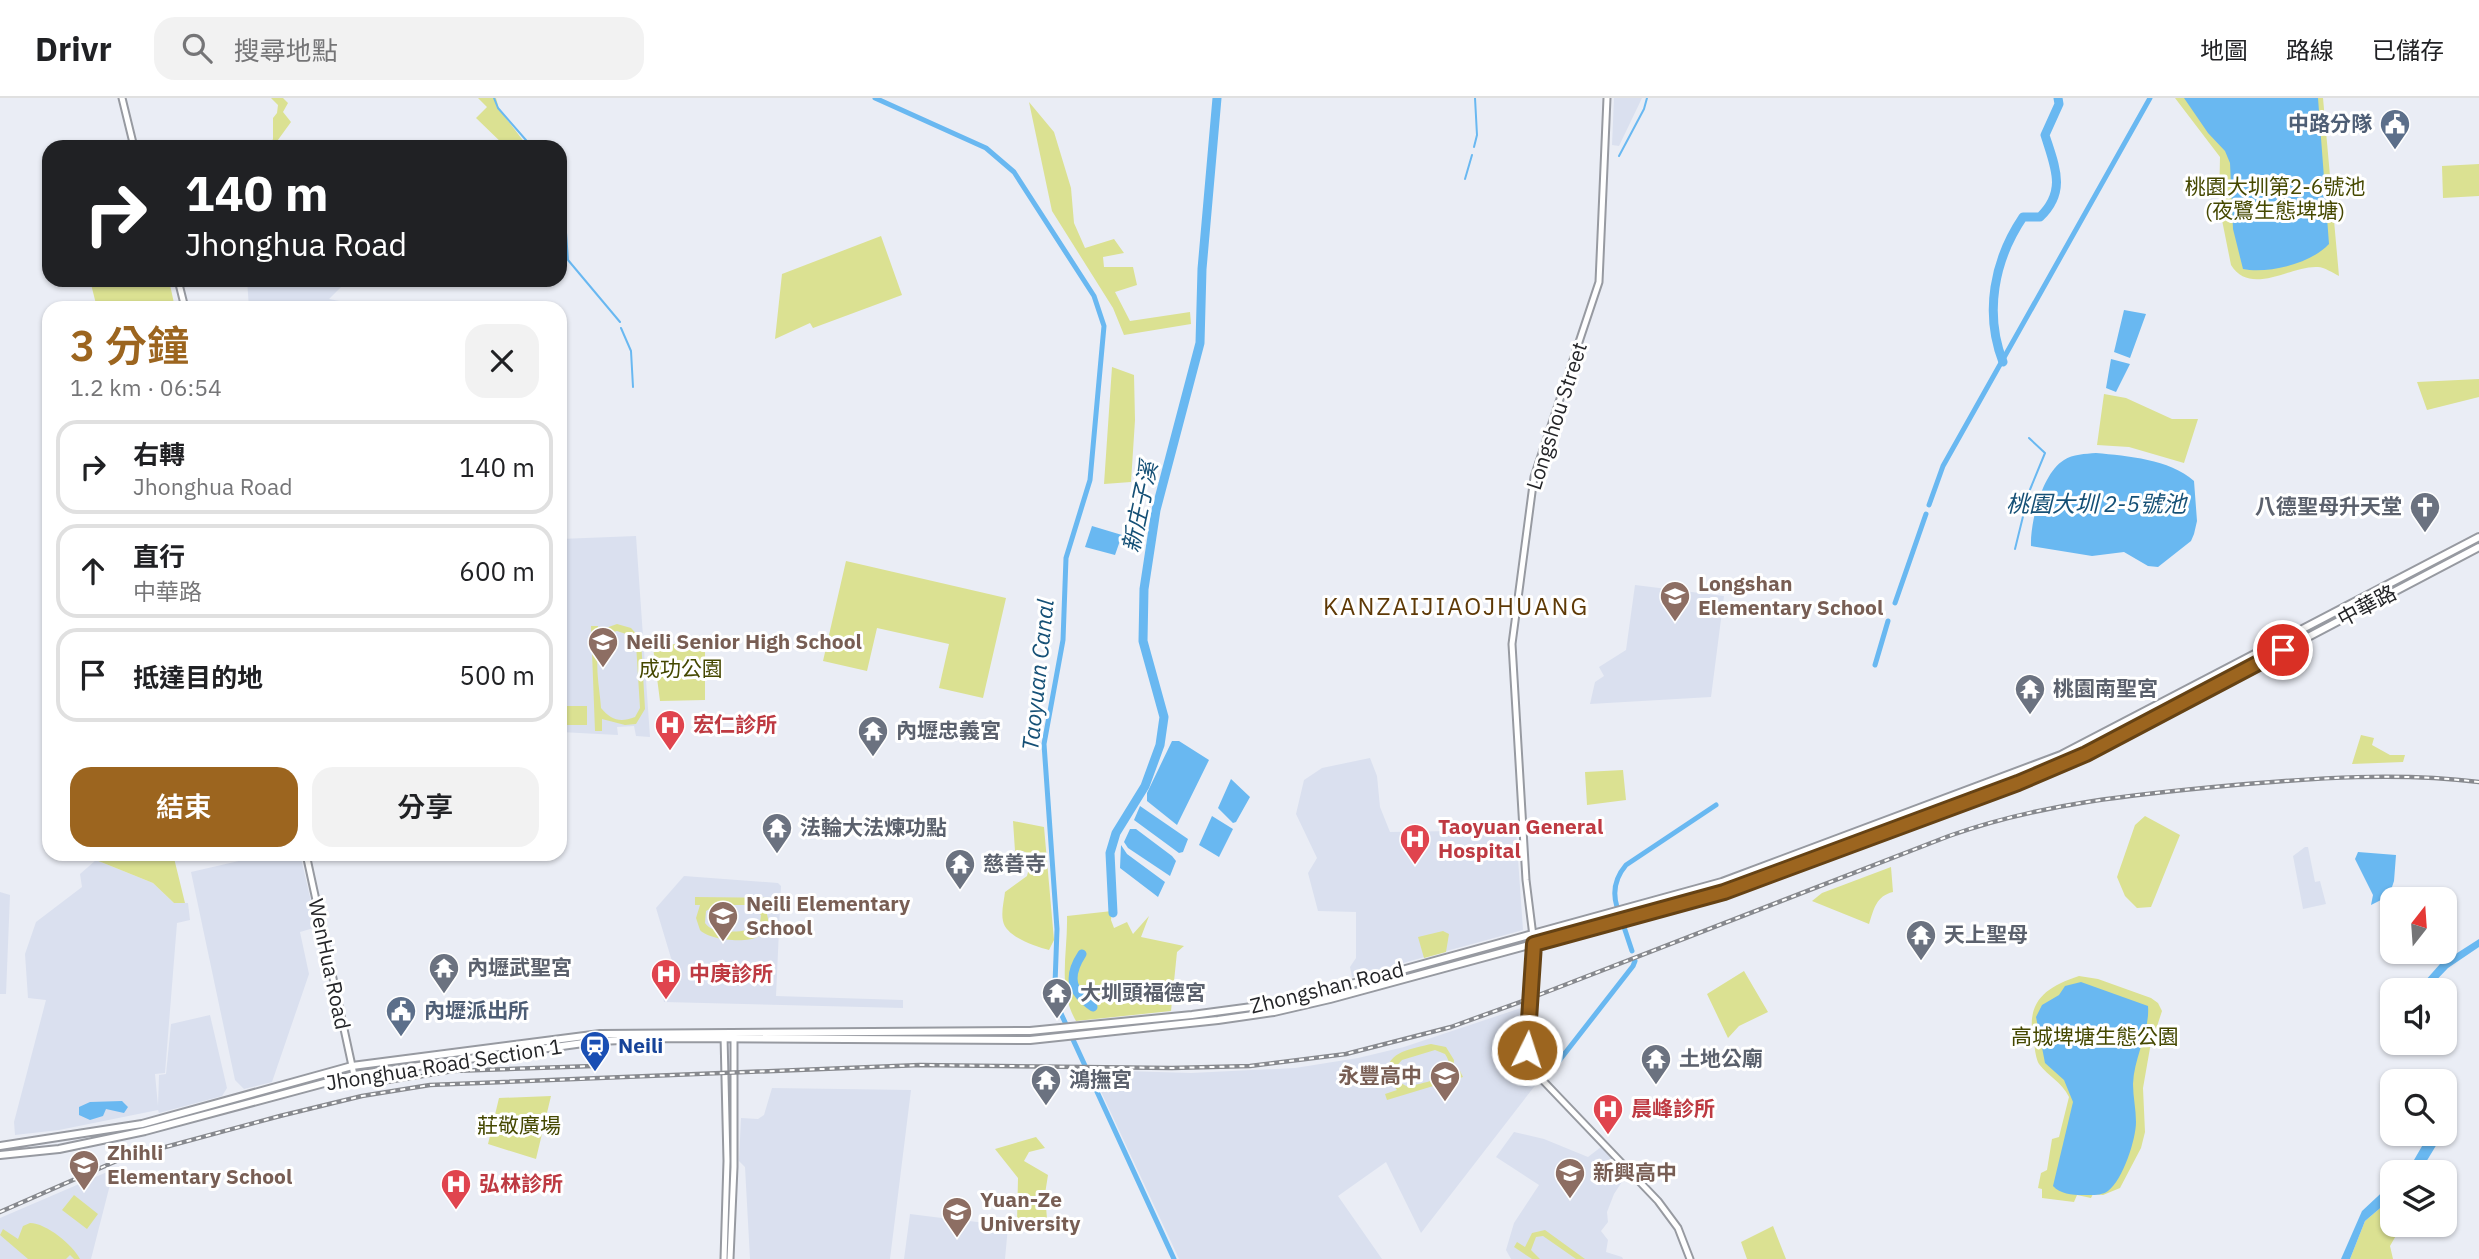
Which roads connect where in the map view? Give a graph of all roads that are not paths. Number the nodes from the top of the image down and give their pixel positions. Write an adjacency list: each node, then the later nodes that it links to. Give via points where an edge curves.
1 (122, 98): 3 (street)
2 (1606, 98): 7 (street, Longshou Street, via 1597,293 1535,477 1514,617 1513,667)
3 (132, 140)
4 (2479, 537): 7 (main road, Zhongshan Road, via 2061,755 1722,882)
5 (2479, 547): 8 (main road, 中華路, via 2086,754 2018,783 1724,892)
6 (308, 861): 13 (street, WenHua Road)
7 (1532, 934): 8 (street, Longshou Street); 9 (main road, Zhongshan Road, via 1264,1007)
8 (1534, 944): 12 (main road, Zhongshan Road, via 1274,1012); 19 (street, Longshou Street, via 1527,1050 1531,1068 1658,1200 1678,1228)
9 (1061, 1028): 11 (main road, Jhonghua Road Section 1)
10 (724, 1035): 11 (main road, Jhonghua Road Section 1); 13 (main road, Jhonghua Road Section 1, via 600,1034); 14 (main road, Jhonghua Road Section 1, via 598,1041); 17 (street)
11 (734, 1035): 12 (main road, Jhonghua Road Section 1, via 924,1041); 18 (street)
12 (1065, 1037)
13 (352, 1066): 14 (street, WenHua Road); 15 (main road, Jhonghua Road Section 1, via 142,1124)
14 (354, 1075): 16 (main road, Jhonghua Road Section 1, via 145,1131 59,1149)
15 (0, 1146)
16 (0, 1155)
17 (724, 1259)
18 (730, 1259)
19 (1690, 1259)

